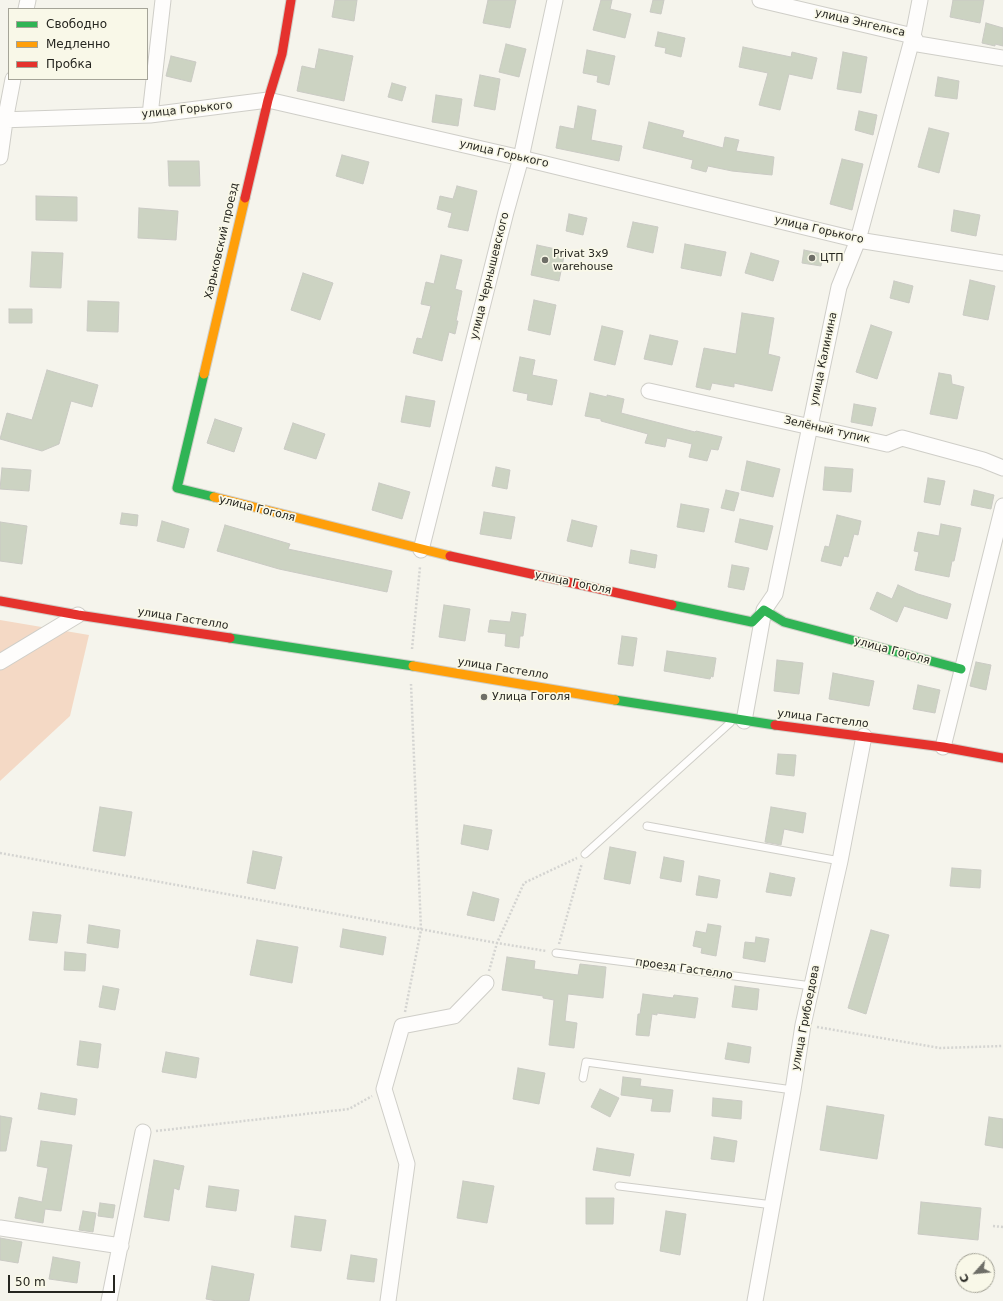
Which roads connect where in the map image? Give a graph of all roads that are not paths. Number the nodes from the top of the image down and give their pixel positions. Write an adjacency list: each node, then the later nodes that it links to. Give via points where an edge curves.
1 (163, 0): 10 (street)
2 (291, 0): 9 (street, Харьковский проезд, via 282,54)
3 (556, 0): 13 (street, улица Чернышевского)
4 (760, 0): 6 (street, улица Энгельса)
5 (920, 0): 6 (street, улица Калинина)
6 (913, 36): 7 (street, улица Энгельса, via 918,44); 14 (street, улица Калинина)
7 (1003, 58)
8 (13, 80): 11 (street)
9 (268, 100): 10 (street, улица Горького); 13 (street, улица Горького); 19 (street, Харьковский проезд)
10 (150, 115): 11 (street, улица Горького)
11 (2, 121): 12 (street)
12 (0, 157)
13 (521, 158): 14 (street, улица Горького); 21 (street, улица Чернышевского)
14 (858, 240): 15 (street, улица Горького); 17 (street, улица Калинина, via 839,288)
15 (1003, 263)
16 (649, 391): 17 (street, Зелёный тупик)
17 (810, 426): 18 (street, Зелёный тупик, via 887,444 902,438); 23 (street, улица Калинина, via 775,594)
18 (1003, 468)
19 (176, 488): 21 (street, улица Гоголя)
20 (1003, 506): 26 (street)
21 (421, 550): 23 (street, улица Гоголя, via 752,622)
22 (0, 601): 24 (street, улица Гастелло)
23 (764, 610): 26 (street, улица Гоголя, via 784,622); 27 (street, улица Калинина)
24 (78, 615): 25 (street); 27 (street, улица Гастелло)
25 (0, 662)
26 (961, 669): 29 (street)
27 (740, 720): 28 (street, улица Гастелло); 32 (lane)
28 (864, 736): 29 (street, улица Гастелло); 33 (street, улица Грибоедова)
29 (942, 747): 30 (street, улица Гастелло)
30 (1003, 758)
31 (647, 826): 33 (lane)
32 (585, 854)
33 (840, 861): 36 (street, улица Грибоедова)
34 (556, 952): 36 (lane, проезд Гастелло)
35 (486, 983): 45 (street, via 454,1016 402,1026 384,1089 407,1164)
36 (812, 986): 38 (street, улица Грибоедова)
37 (583, 1078): 38 (lane, via 586,1062)
38 (793, 1090): 41 (street, улица Грибоедова)
39 (143, 1132): 43 (street)
40 (619, 1186): 41 (lane)
41 (773, 1204): 46 (street, улица Грибоедова)
42 (0, 1228): 43 (street)
43 (121, 1246): 44 (street)
44 (109, 1301)
45 (388, 1301)
46 (755, 1301)

